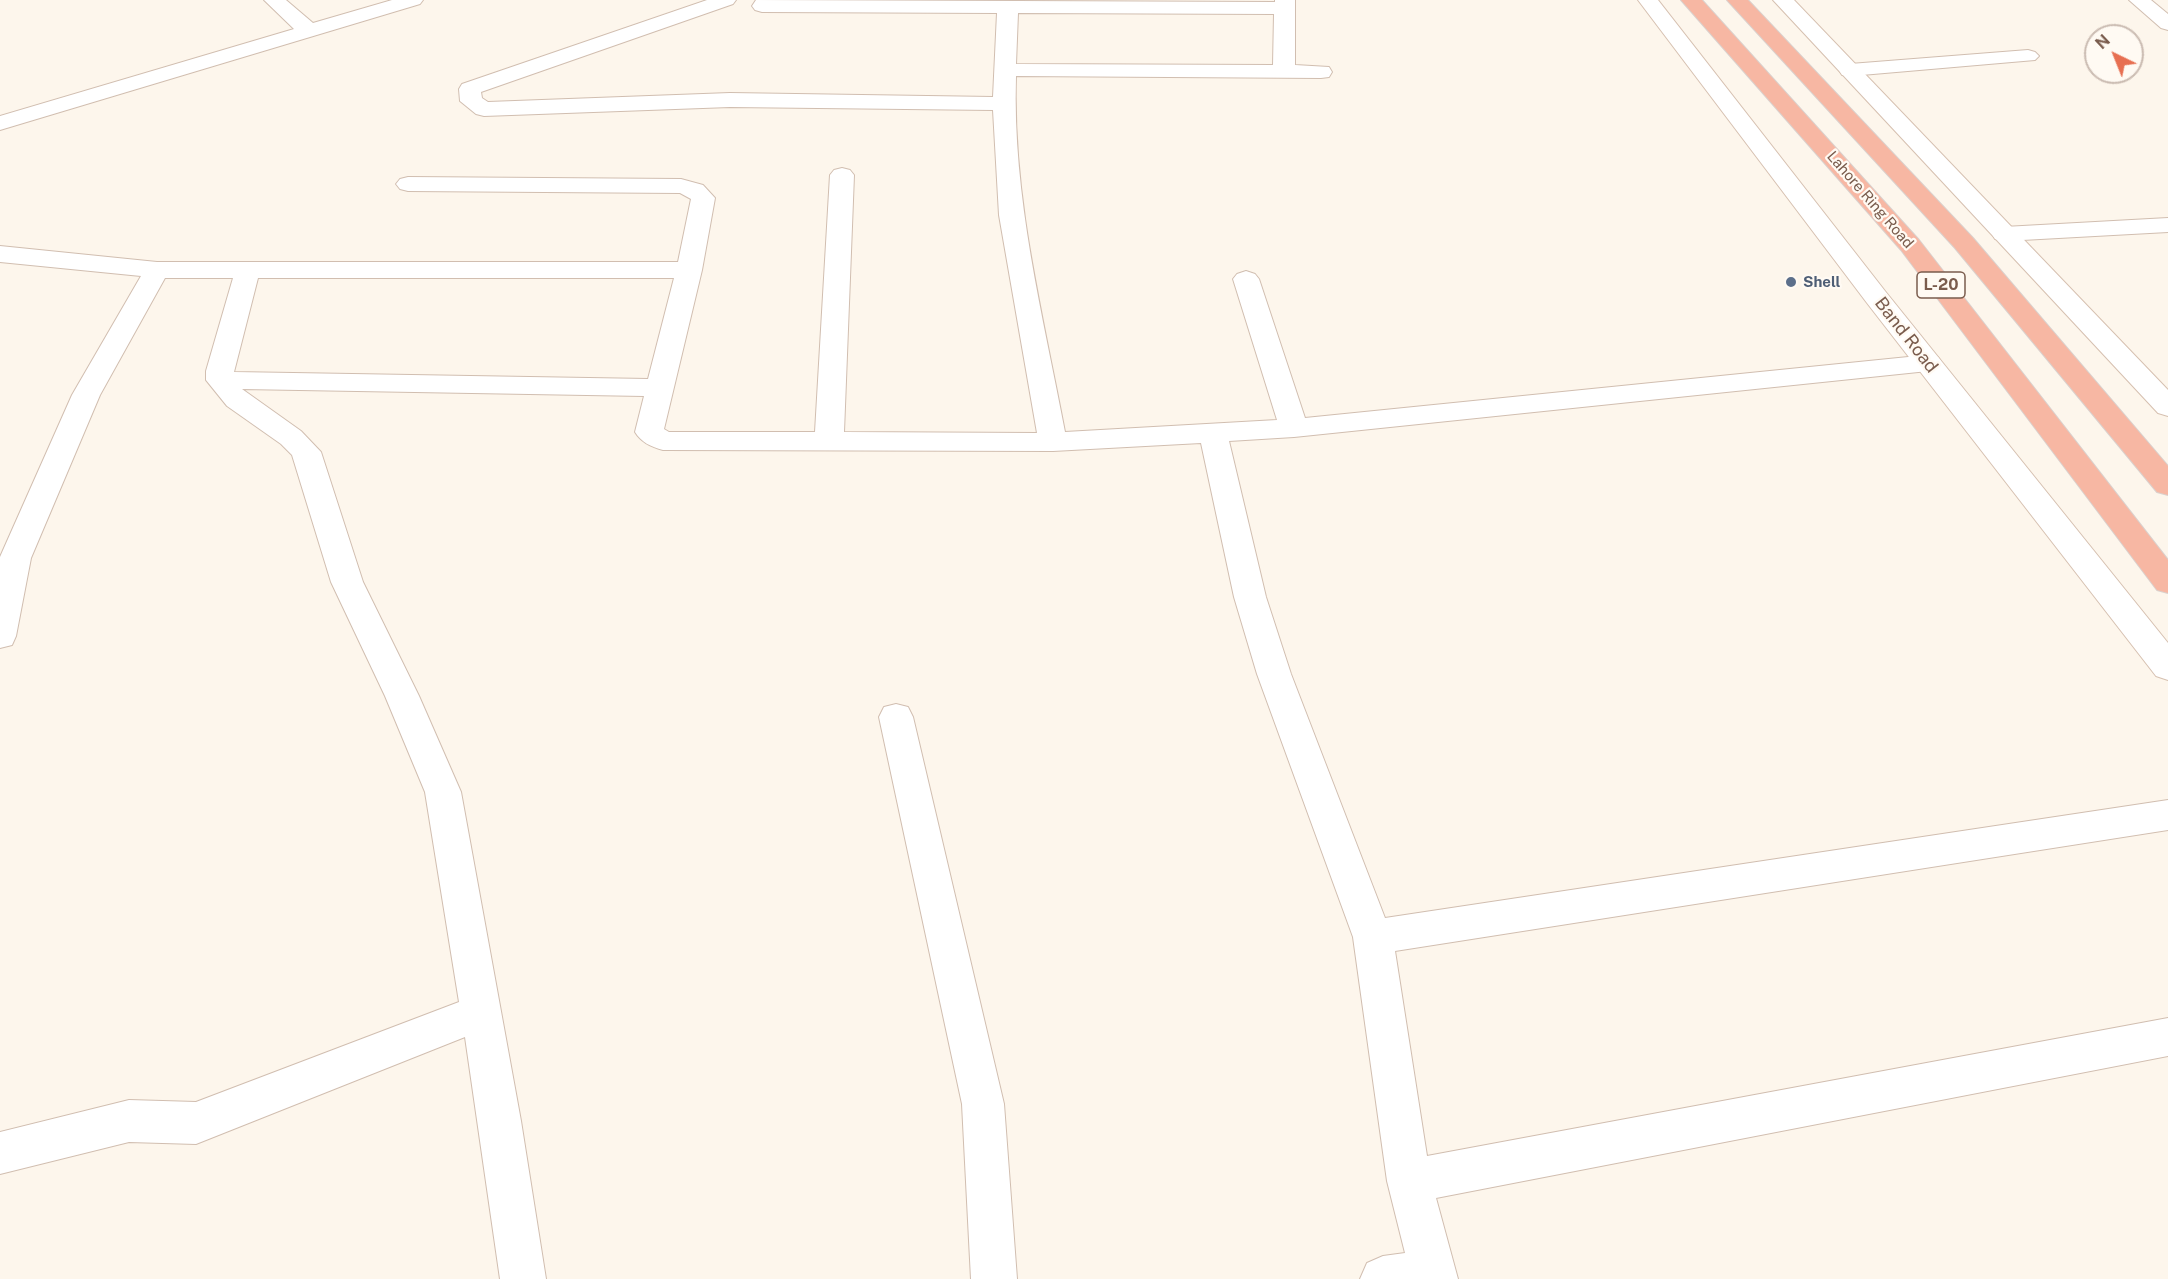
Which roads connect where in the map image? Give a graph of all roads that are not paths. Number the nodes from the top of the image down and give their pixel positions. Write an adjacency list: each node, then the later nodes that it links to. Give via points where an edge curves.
1 (274, 0): 13 (street)
2 (412, 0): 13 (street)
3 (726, 0): 19 (street, via 470,89 471,101 484,109 730,100)
4 (766, 0): 10 (street, via 762,6)
5 (1648, 0): 30 (street, Band Road)
6 (1737, 0): 38 (highway, L-20, via 1964,243)
7 (1783, 0): 16 (street)
8 (2139, 0): 12 (street)
9 (1693, 2): 39 (highway, Lahore Ring Road / L-20, via 1910,245)
10 (1008, 3): 11 (street); 15 (street)
11 (1284, 4): 17 (street)
12 (2168, 24)
13 (309, 31): 20 (street)
14 (2028, 56): 16 (street)
15 (1005, 70): 17 (street); 19 (street)
16 (1850, 70): 24 (street)
17 (1284, 71): 18 (street)
18 (1321, 72)
19 (1004, 104): 37 (street, via 1011,215)
20 (0, 123)
21 (842, 175): 36 (street)
22 (408, 184): 27 (street, via 681,186 695,190 703,198)
23 (2168, 225): 24 (street)
24 (2004, 234): 33 (street)
25 (0, 254): 26 (street)
26 (157, 270): 28 (street); 40 (street, via 86,395 15,558)
27 (689, 270): 28 (street); 32 (street)
28 (247, 272): 31 (street)
29 (1246, 279): 34 (street)
30 (1928, 363): 34 (street); 41 (street, Band Road)
31 (220, 380): 32 (street); 45 (street, via 231,395 290,436 306,452 347,582 443,792)
32 (660, 388): 36 (street, via 649,432 663,441)
33 (2168, 407)
34 (1294, 428): 35 (street)
35 (1214, 433): 37 (street); 44 (street, via 1250,597 1274,674)
36 (829, 441): 37 (street)
37 (1053, 442)
38 (2168, 485)
39 (2168, 582)
40 (0, 636)
41 (2168, 667)
42 (896, 717): 51 (street, via 983,1104)
43 (2168, 815): 44 (street)
44 (1373, 937): 48 (street)
45 (481, 1012): 47 (street, via 196,1123 129,1121); 50 (street)
46 (2168, 1037): 48 (street)
47 (0, 1153)
48 (1409, 1181): 49 (street)
49 (1434, 1276): 52 (street)
50 (524, 1279)
51 (994, 1279)
52 (1383, 1279)

